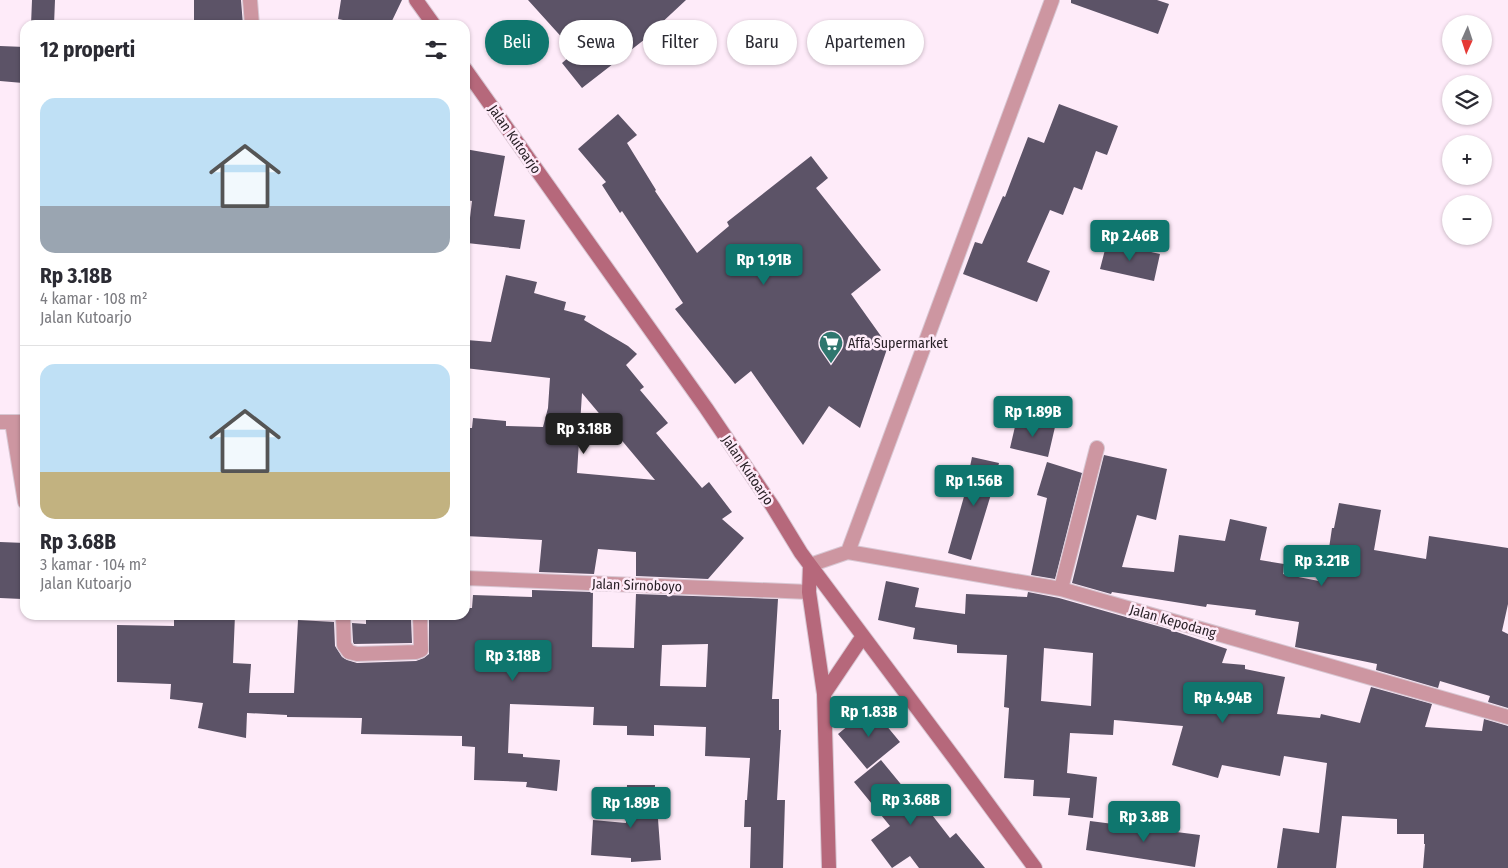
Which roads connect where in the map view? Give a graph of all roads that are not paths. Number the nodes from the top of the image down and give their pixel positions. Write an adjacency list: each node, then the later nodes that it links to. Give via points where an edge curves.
1 (250, 0): 4 (street)
2 (416, 0): 5 (main road)
3 (1052, 0): 10 (street)
4 (252, 20)
5 (430, 20)
6 (470, 76): 11 (main road, Jalan Kutoarjo, via 706,408)
7 (12, 422): 9 (street)
8 (1097, 448): 13 (street)
9 (20, 471)
10 (848, 552): 11 (street, Jalan Kepodang); 13 (street, Jalan Kepodang)
11 (810, 565): 14 (main road); 17 (main road, Jalan Kutoarjo)
12 (470, 578): 14 (street, Jalan Sirnoboyo)
13 (1061, 589): 19 (street, Jalan Kepodang)
14 (810, 592): 18 (main road)
15 (343, 620): 16 (street, via 344,645 349,652 356,654 421,650)
16 (420, 620)
17 (863, 636): 18 (main road); 21 (main road, Jalan Kutoarjo)
18 (824, 694): 20 (main road)
19 (1508, 717)
20 (829, 868)
21 (1035, 868)

